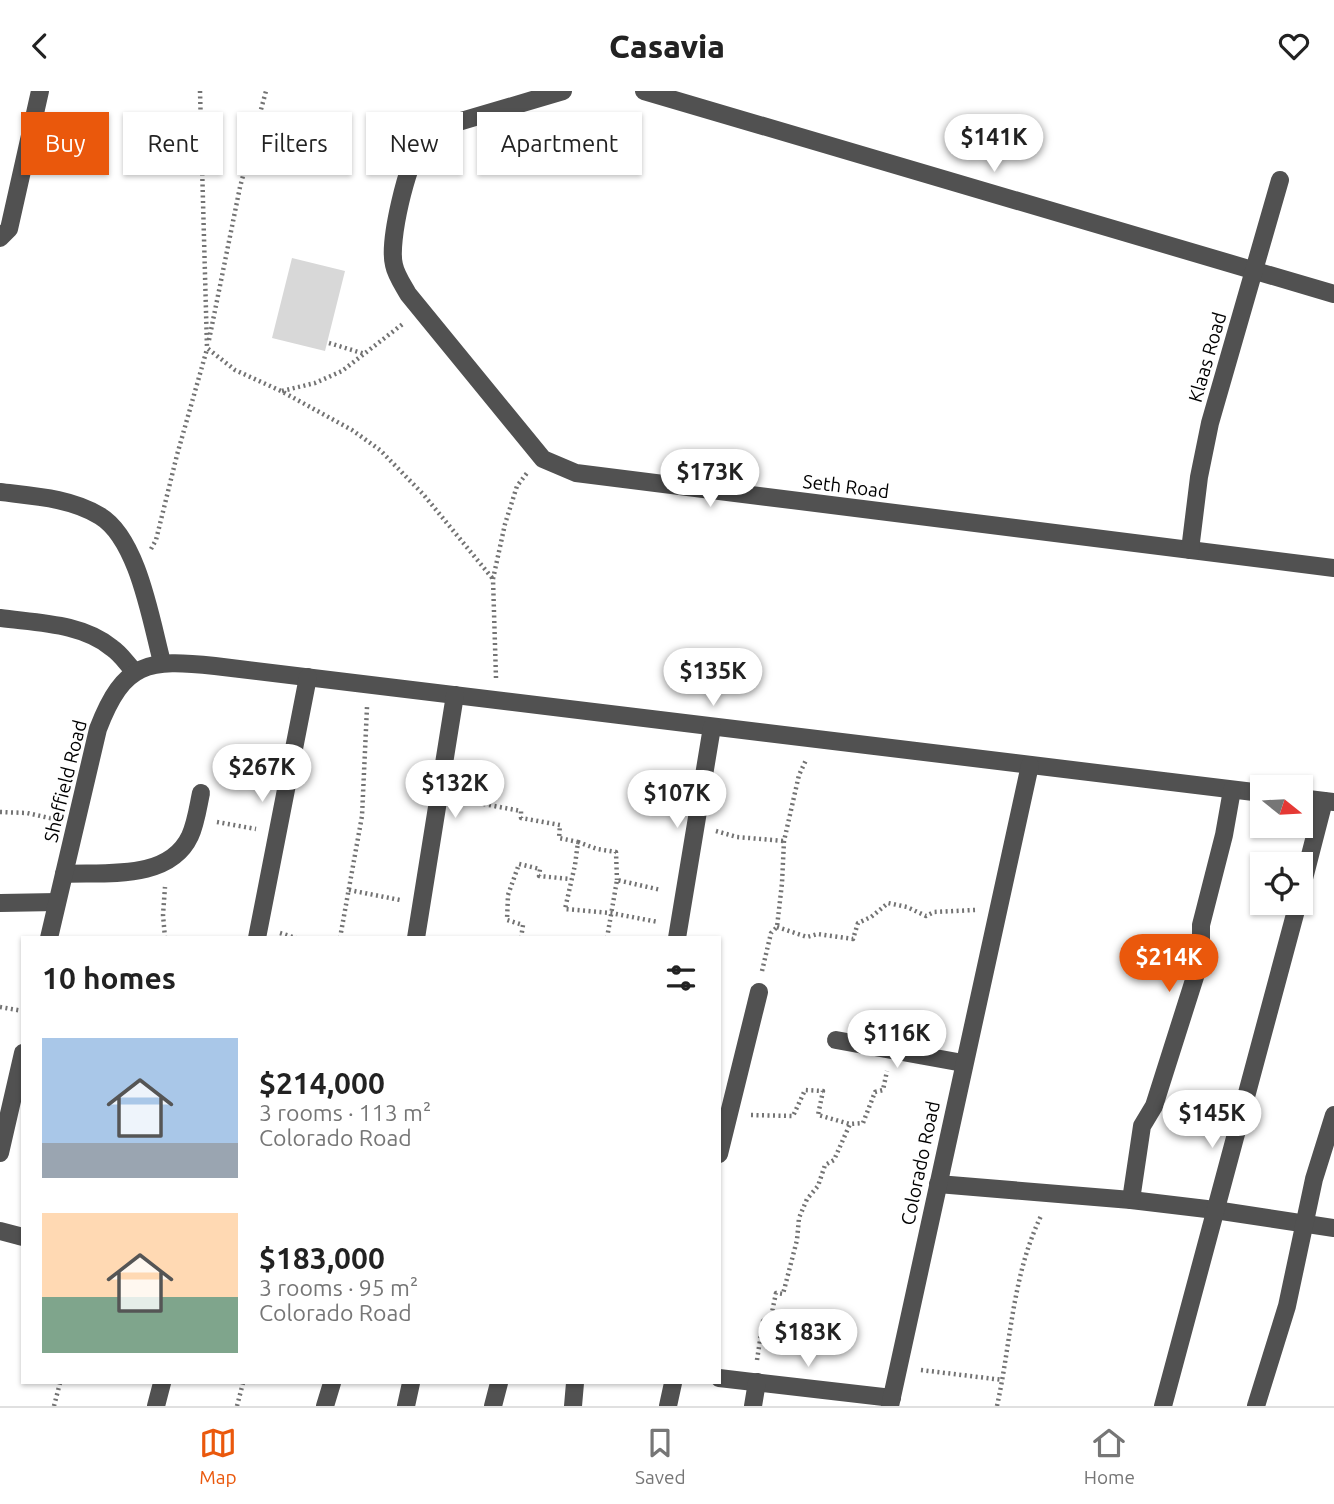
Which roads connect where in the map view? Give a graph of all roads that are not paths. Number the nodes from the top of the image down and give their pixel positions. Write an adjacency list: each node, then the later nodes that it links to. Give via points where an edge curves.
1 (40, 91): 5 (street, via 9,229)
2 (563, 91): 9 (street, Seth Road, via 431,134 421,144 407,176 392,244 393,264 408,295 543,459 576,473)
3 (644, 91): 6 (street)
4 (1280, 180): 6 (street, Klaas Road)
5 (0, 237)
6 (1254, 271): 7 (street); 9 (street, Klaas Road, via 1209,423)
7 (1334, 294)
8 (0, 492): 12 (street, via 76,505 101,516 115,529 137,574)
9 (1190, 550): 10 (street, Seth Road)
10 (1334, 568)
11 (0, 618): 13 (street, via 51,624 96,637)
12 (162, 662): 13 (street, Sheffield Road); 14 (street)
13 (135, 673): 23 (street, Sheffield Road, via 104,712)
14 (308, 677): 15 (street); 29 (street)
15 (455, 695): 16 (street); 30 (street)
16 (712, 727): 17 (street); 27 (street)
17 (1030, 765): 18 (street); 34 (street, Colorado Road)
18 (1233, 790): 19 (street); 39 (street, via 1201,925 1200,958 1154,1106 1142,1126)
19 (1250, 792)
20 (201, 793): 23 (street, via 189,837 169,860 133,871)
21 (1329, 801): 22 (street)
22 (1313, 852)
23 (64, 874): 24 (street, Sheffield Road)
24 (57, 902): 25 (street); 28 (street, Sheffield Road)
25 (0, 903)
26 (1295, 915): 40 (street)
27 (678, 932)
28 (49, 936)
29 (257, 936)
30 (416, 936)
31 (759, 992): 36 (street)
32 (836, 1040): 34 (street)
33 (21, 1062): 37 (street)
34 (963, 1063): 38 (street, Colorado Road)
35 (1334, 1115): 41 (street)
36 (721, 1146)
37 (0, 1153)
38 (938, 1184): 39 (street); 53 (street, Colorado Road)
39 (1131, 1200): 40 (street)
40 (1216, 1210): 41 (street); 61 (street)
41 (1305, 1224): 42 (street); 62 (street, via 1287,1306)
42 (1334, 1228)
43 (0, 1231): 44 (street)
44 (21, 1236)
45 (721, 1378): 46 (street)
46 (757, 1382): 53 (street); 60 (street)
47 (162, 1384): 54 (street)
48 (332, 1384): 55 (street)
49 (411, 1384): 56 (street)
50 (499, 1384): 57 (street)
51 (575, 1384): 58 (street)
52 (673, 1384): 59 (street)
53 (891, 1402)
54 (156, 1406)
55 (325, 1406)
56 (406, 1406)
57 (493, 1406)
58 (573, 1406)
59 (668, 1406)
60 (753, 1406)
61 (1163, 1406)
62 (1256, 1406)

